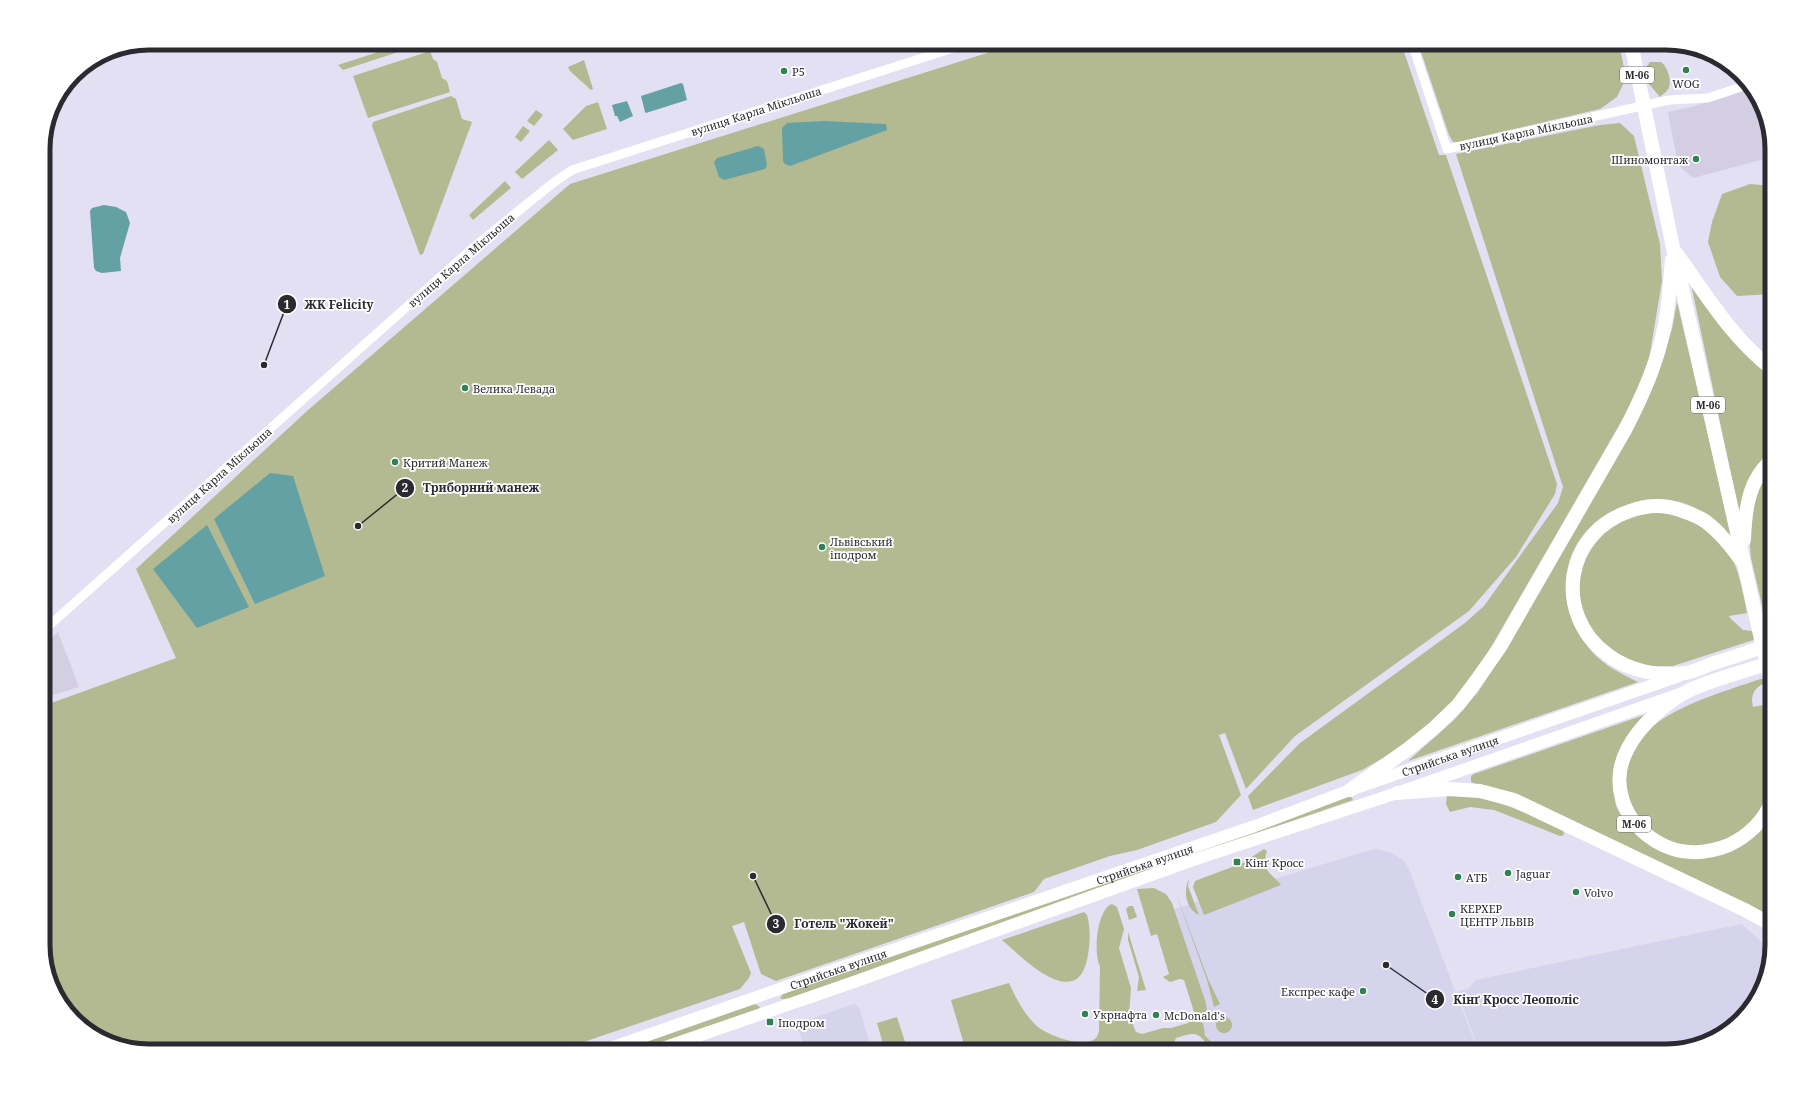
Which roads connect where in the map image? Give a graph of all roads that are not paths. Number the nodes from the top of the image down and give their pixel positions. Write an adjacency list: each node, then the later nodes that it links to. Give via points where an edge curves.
1 (947, 50): 10 (street, вулиця Карла Мікльоша, via 572,170 475,246)
2 (1414, 50): 5 (street, вулиця Карла Мікльоша, via 1447,149)
3 (1632, 50): 5 (highway, М-06)
4 (1742, 87): 5 (street, via 1708,98 1669,100)
5 (1643, 107): 6 (highway, М-06)
6 (1673, 248): 7 (highway, М-06, via 1725,322 1746,347); 9 (highway, М-06); 16 (highway, via 1665,325 1652,372 1625,430 1500,647 1458,705 1433,729 1408,750)
7 (1765, 363)
8 (1765, 468): 9 (highway, via 1751,489 1747,504)
9 (1744, 562): 12 (highway, М-06); 14 (highway, via 1704,520 1676,509 1658,506 1634,510 1611,519 1598,529 1580,554 1575,569 1573,596 1576,612 1582,625 1601,650 1616,661 1636,670)
10 (50, 624)
11 (1765, 646): 14 (highway)
12 (1765, 656)
13 (1765, 664): 15 (highway, М-06)
14 (1686, 673): 16 (main road, Стрийська вулиця)
15 (1691, 690): 17 (main road, Стрийська вулиця); 18 (highway, М-06, via 1649,719 1627,748 1619,781 1620,793 1629,816 1645,835 1658,844 1693,853 1719,849 1736,842 1760,821)
16 (1350, 790): 19 (main road, Стрийська вулиця, via 1255,826)
17 (1398, 793): 20 (main road, Стрийська вулиця); 21 (highway, via 1448,789 1480,791 1514,800)
18 (1765, 812)
19 (1164, 856): 20 (main road); 22 (main road, Стрийська вулиця)
20 (1168, 870): 23 (main road, Стрийська вулиця)
21 (1765, 920)
22 (622, 1044)
23 (674, 1044)

